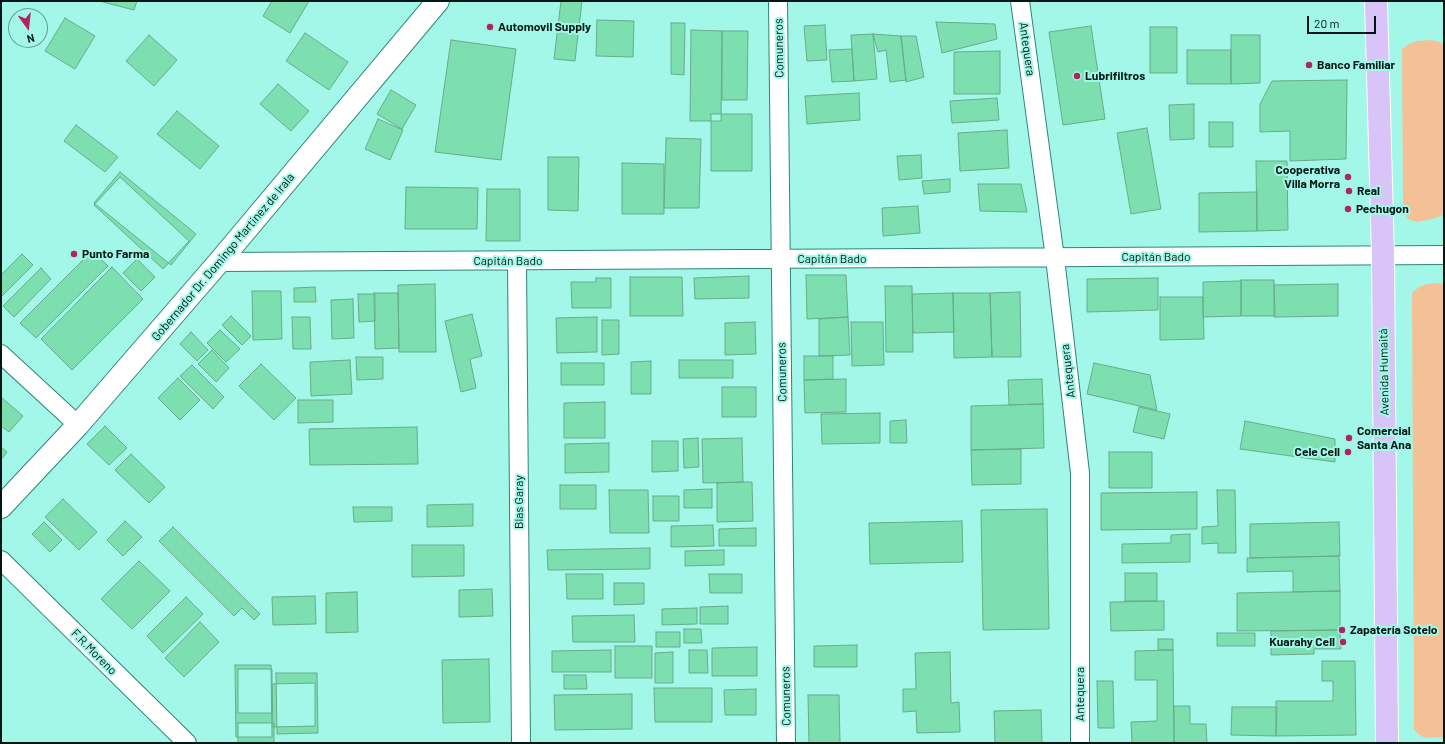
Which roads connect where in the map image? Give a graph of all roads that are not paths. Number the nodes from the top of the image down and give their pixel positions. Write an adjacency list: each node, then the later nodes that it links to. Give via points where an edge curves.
1 (438, 1): 10 (street, Gobernador Dr. Domingo Martinez de Irala)
2 (778, 1): 8 (street, Comuneros)
3 (1020, 1): 7 (street, Antequera)
4 (1376, 1): 5 (main road, Avenida Humaitá)
5 (1383, 256): 6 (street, Capitán Bado); 7 (street, Capitán Bado); 19 (main road, Avenida Humaitá)
6 (1444, 256)
7 (1055, 258): 8 (street, Capitán Bado); 18 (street, Antequera, via 1080,473)
8 (781, 259): 9 (street, Capitán Bado); 17 (street, Comuneros)
9 (517, 261): 10 (street, Capitán Bado); 16 (street, Blas Garay)
10 (219, 262): 12 (street, Gobernador Dr. Domingo Martinez de Irala)
11 (1, 354): 12 (street)
12 (78, 425): 13 (street, Gobernador Dr. Domingo Martinez de Irala)
13 (1, 507)
14 (1, 560): 15 (street, F.R.Moreno)
15 (187, 743)
16 (521, 743)
17 (786, 743)
18 (1080, 743)
19 (1387, 743)

